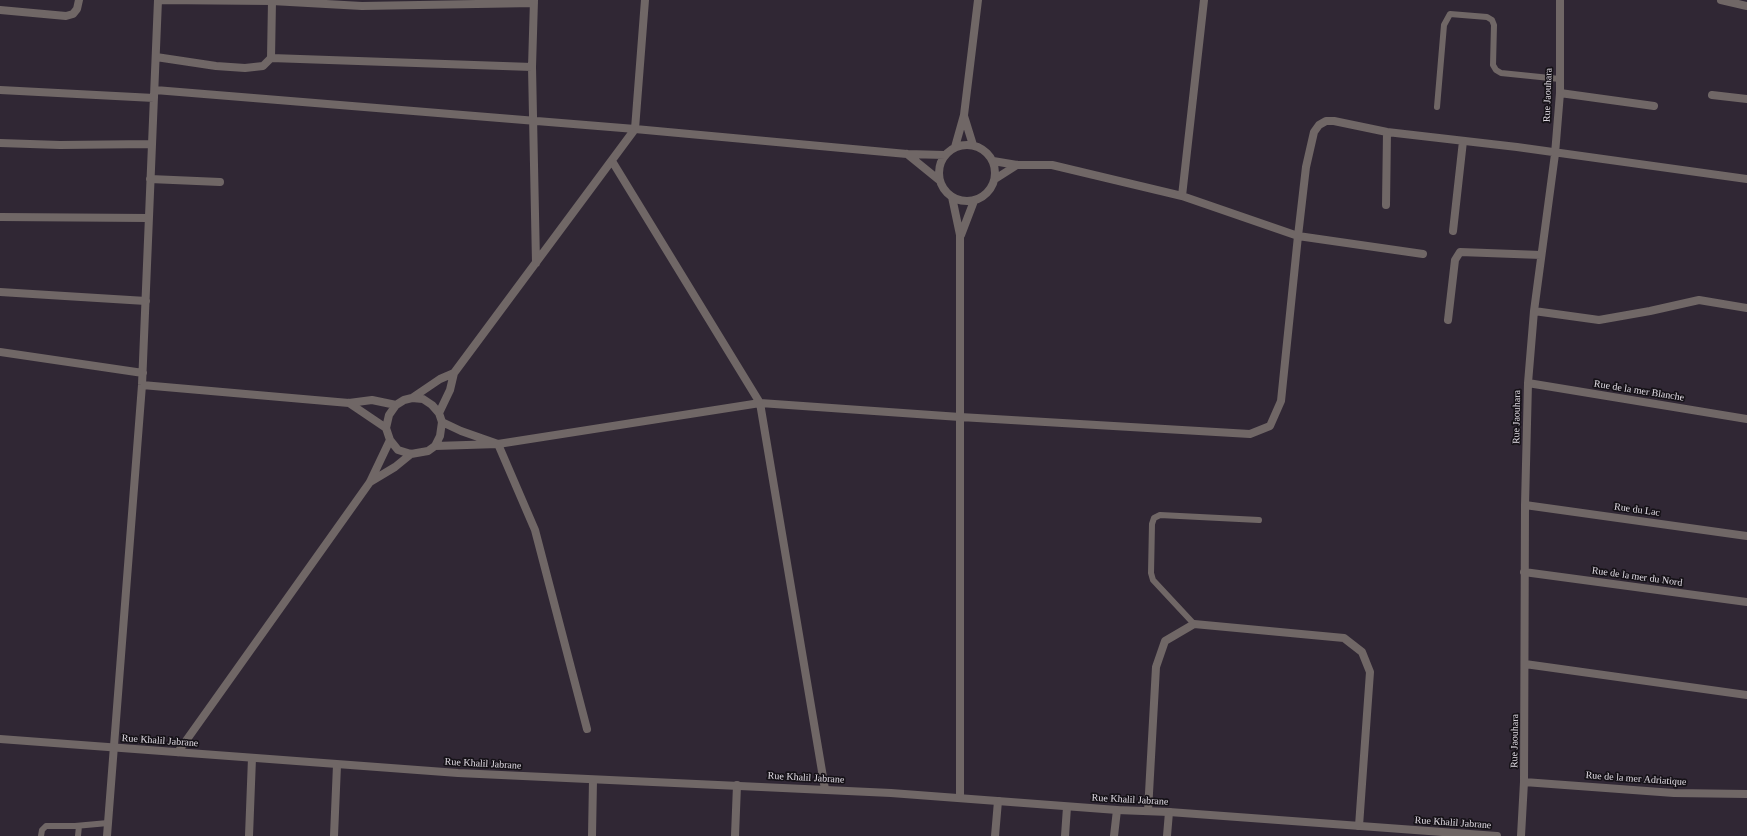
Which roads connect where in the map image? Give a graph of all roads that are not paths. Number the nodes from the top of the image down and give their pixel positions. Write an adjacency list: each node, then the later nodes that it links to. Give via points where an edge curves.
1 (80, 0): 15 (street, via 77,10 66,16)
2 (158, 0): 3 (street); 16 (street)
3 (232, 0): 9 (street)
4 (645, 0): 29 (street)
5 (978, 0): 27 (street)
6 (1204, 0): 47 (street)
7 (1560, 0): 19 (street, Rue Jaouhara)
8 (1721, 0): 12 (street)
9 (272, 1): 13 (street); 17 (street)
10 (534, 1): 11 (street); 18 (street)
11 (431, 2): 13 (street)
12 (1736, 2): 14 (street)
13 (362, 3)
14 (1747, 6)
15 (0, 10)
16 (156, 57): 17 (street, via 245,68 264,66); 22 (street)
17 (271, 58): 18 (street)
18 (532, 67): 28 (street)
19 (1560, 79): 21 (street, Rue Jaouhara); 26 (lane, via 1501,73 1494,65 1492,20 1487,17 1450,14 1444,25)
20 (0, 90): 22 (street)
21 (1560, 93): 25 (street); 37 (street, Rue Jaouhara)
22 (154, 94): 28 (street); 33 (street)
23 (1712, 95): 24 (street)
24 (1747, 100)
25 (1654, 106)
26 (1437, 107)
27 (964, 115): 34 (street); 35 (street)
28 (533, 121): 29 (street); 58 (street)
29 (635, 129): 36 (street); 39 (street)
30 (1387, 132): 31 (street); 50 (street); 55 (street, via 1334,121 1326,121 1319,125 1314,132 1306,167)
31 (1463, 141): 37 (street); 53 (street)
32 (0, 143): 33 (street)
33 (152, 144): 43 (street)
34 (973, 145): 35 (street); 40 (street, via 985,151)
35 (955, 147): 38 (street)
36 (907, 154): 38 (street); 45 (street)
37 (1555, 154): 42 (street); 57 (street, Rue Jaouhara)
38 (945, 155): 45 (street, via 939,167)
39 (612, 161): 58 (street); 71 (street)
40 (993, 161): 41 (street); 44 (street)
41 (1017, 165): 44 (street); 47 (street, via 1052,165)
42 (1747, 178)
43 (150, 179): 46 (street); 52 (street)
44 (995, 179): 49 (street, via 987,193)
45 (939, 180): 48 (street)
46 (220, 182)
47 (1182, 196): 55 (street)
48 (952, 198): 49 (street); 54 (street)
49 (974, 201): 54 (street)
50 (1386, 206)
51 (0, 217): 52 (street)
52 (148, 218): 60 (street)
53 (1453, 231)
54 (960, 235): 74 (street)
55 (1298, 236): 56 (street); 74 (street, via 1281,401 1270,426 1250,434)
56 (1423, 254)
57 (1541, 255): 62 (street, Rue Jaouhara); 63 (street, via 1460,252 1454,260)
58 (536, 263): 66 (street)
59 (0, 292): 60 (street)
60 (146, 301): 65 (street)
61 (1747, 308): 62 (street, via 1699,300 1599,320)
62 (1534, 311): 67 (street, Rue Jaouhara)
63 (1448, 320)
64 (0, 352): 65 (street)
65 (142, 373): 68 (street)
66 (454, 373): 69 (street, via 440,379); 73 (street, via 450,390)
67 (1528, 383): 75 (street, Rue de la mer Blanche); 83 (street, Rue Jaouhara)
68 (142, 385): 70 (street); 93 (street)
69 (412, 398): 72 (street); 73 (street, via 428,402)
70 (349, 403): 72 (street, via 372,400); 77 (street)
71 (760, 403): 74 (street); 79 (street); 100 (street)
72 (396, 405): 77 (street, via 389,415)
73 (439, 413): 76 (street)
74 (960, 417): 102 (street)
75 (1747, 419)
76 (442, 422): 79 (street); 80 (street)
77 (386, 428): 78 (street)
78 (390, 440): 81 (street, via 398,450); 82 (street)
79 (498, 444): 80 (street); 91 (street, via 535,530)
80 (435, 446): 81 (street, via 428,451)
81 (411, 454): 82 (street)
82 (370, 482): 94 (street)
83 (1525, 504): 85 (street, Rue du Lac); 86 (street, Rue Jaouhara)
84 (1259, 520): 88 (lane, via 1160,515 1154,518 1151,573 1153,580)
85 (1747, 536)
86 (1524, 572): 87 (street, Rue de la mer du Nord); 89 (street, Rue Jaouhara)
87 (1747, 602)
88 (1194, 624): 106 (street, via 1165,641 1156,667); 110 (street, via 1344,638 1362,652 1370,672)
89 (1525, 664): 90 (street); 98 (street, Rue Jaouhara)
90 (1747, 695)
91 (587, 729)
92 (0, 739): 93 (street, Rue Khalil Jabrane)
93 (114, 747): 94 (street, Rue Khalil Jabrane); 108 (street)
94 (178, 752): 95 (street, Rue Khalil Jabrane)
95 (252, 758): 96 (street, Rue Khalil Jabrane); 114 (street)
96 (337, 765): 97 (street, Rue Khalil Jabrane); 115 (street)
97 (593, 780): 99 (street, Rue Khalil Jabrane); 116 (street)
98 (1524, 782): 101 (street, Rue de la mer Adriatique, via 1674,793); 123 (street, Rue Jaouhara)
99 (737, 785): 100 (street, Rue Khalil Jabrane); 117 (street)
100 (825, 789): 102 (street, Rue Khalil Jabrane)
101 (1747, 794)
102 (960, 798): 103 (street, Rue Khalil Jabrane)
103 (998, 801): 104 (street, Rue Khalil Jabrane); 118 (street)
104 (1067, 806): 105 (street, Rue Khalil Jabrane); 119 (street)
105 (1117, 810): 106 (street, Rue Khalil Jabrane); 120 (street)
106 (1148, 811): 107 (street, Rue Khalil Jabrane)
107 (1169, 812): 110 (street, Rue Khalil Jabrane); 121 (street)
108 (108, 823): 109 (lane); 113 (street)
109 (79, 826): 111 (lane, via 46,826); 112 (lane)
110 (1359, 826): 122 (street, Rue Khalil Jabrane)
111 (41, 836)
112 (78, 836)
113 (107, 836)
114 (249, 836)
115 (334, 836)
116 (592, 836)
117 (735, 836)
118 (995, 836)
119 (1064, 836)
120 (1114, 836)
121 (1167, 836)
122 (1497, 836)
123 (1521, 836)

